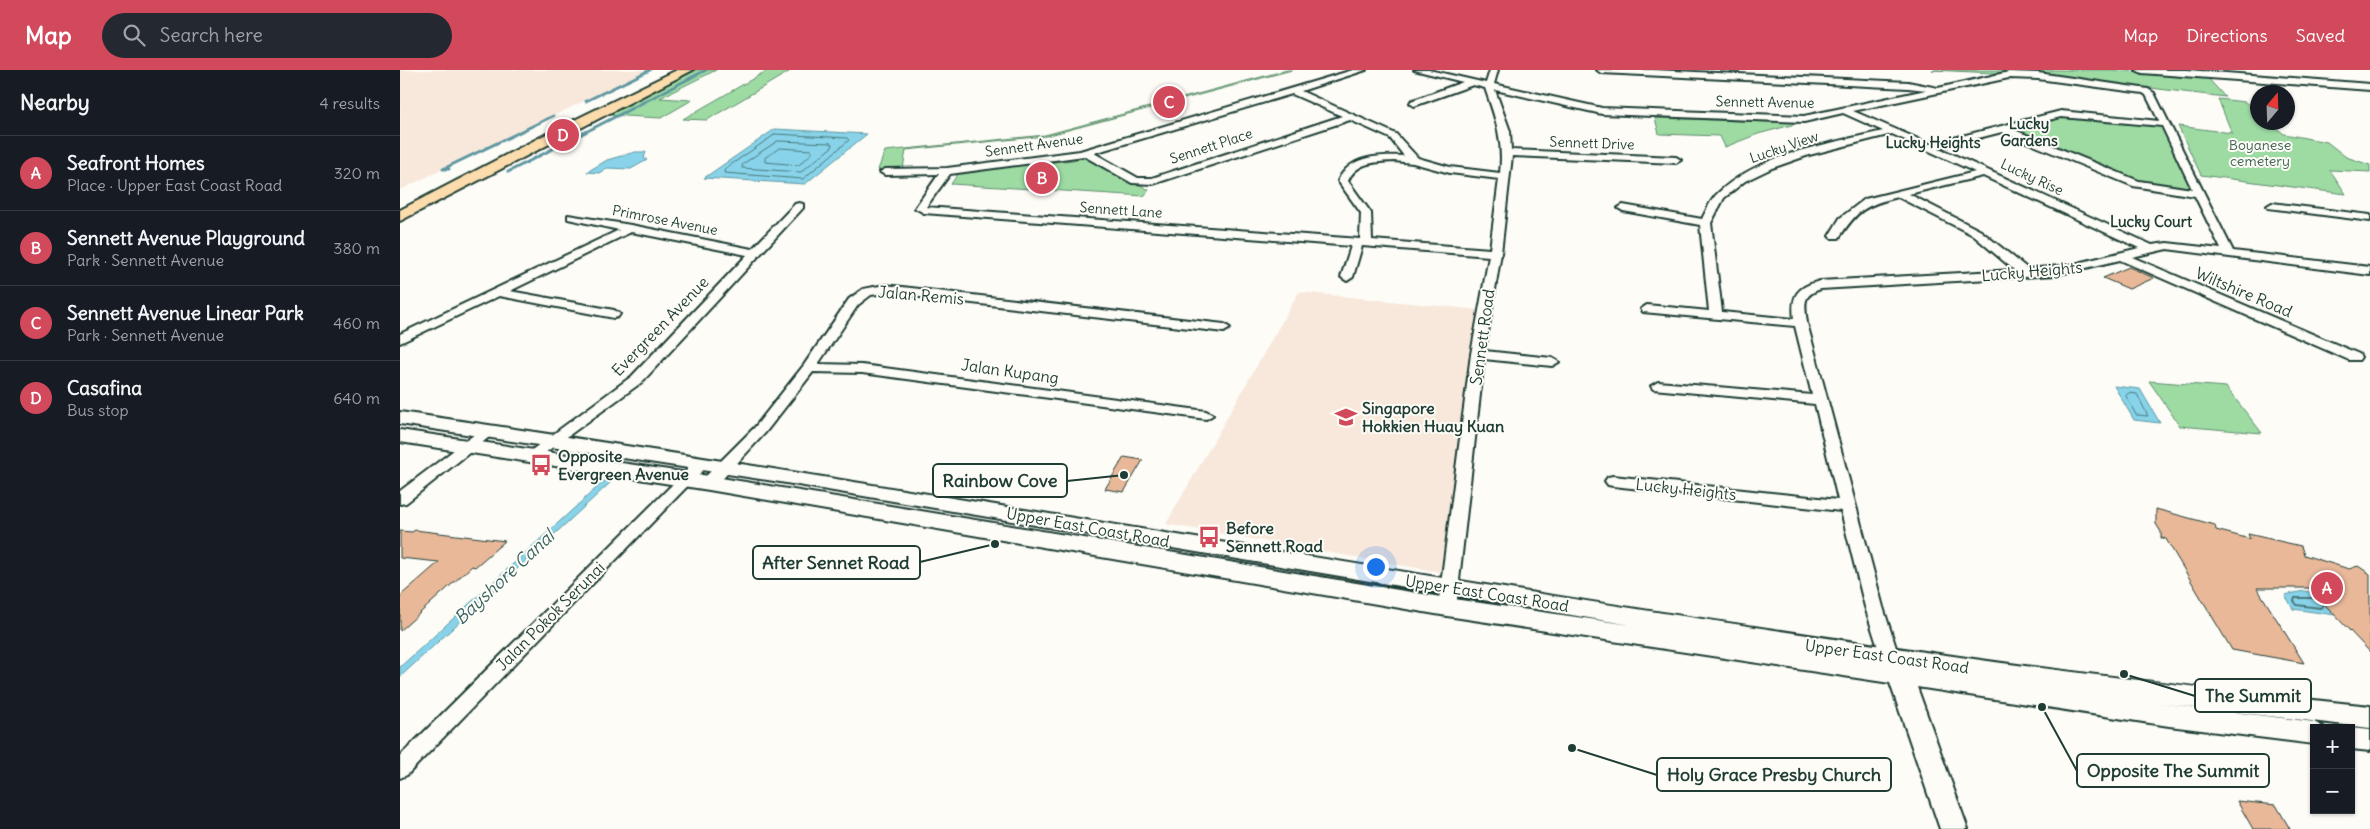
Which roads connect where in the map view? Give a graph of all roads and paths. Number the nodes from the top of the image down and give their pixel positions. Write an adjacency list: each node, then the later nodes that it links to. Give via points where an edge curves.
1 (668, 70): 32 (main road)
2 (687, 70): 36 (main road)
3 (1418, 70): 9 (street, Sennett Avenue)
4 (1494, 70): 11 (street)
5 (1601, 70): 14 (street, via 1908,84)
6 (2142, 70): 12 (main road)
7 (2201, 70): 10 (main road)
8 (1357, 71): 13 (street, Sennett Avenue)
9 (1472, 82): 11 (street, Sennett Avenue); 15 (street)
10 (2370, 82)
11 (1489, 86): 16 (street, Sennett Avenue, via 1602,111 1804,119); 23 (street, Sennett Road, via 1505,132)
12 (2370, 87)
13 (1292, 91): 17 (street); 22 (street, Sennett Avenue)
14 (1941, 91): 16 (street, Sennett Avenue); 18 (street, Sennett Avenue, via 2019,75 2145,91 2150,93)
15 (1414, 103)
16 (1845, 111): 20 (street, Lucky Rise)
17 (1349, 116): 22 (street, Sennett Place, via 1153,181 1136,181); 24 (street, via 1394,136)
18 (2165, 124): 19 (street, via 2065,114); 31 (street)
19 (2001, 128): 21 (street); 31 (street, via 2137,184)
20 (1894, 131): 21 (street, Lucky Rise); 39 (street, Lucky View, via 1768,166 1742,179 1720,196)
21 (1930, 147): 28 (street, Lucky Rise)
22 (1086, 153): 26 (street, Sennett Avenue)
23 (1507, 153): 25 (street, Sennett Drive); 29 (street, Sennett Road)
24 (1414, 160): 29 (street, via 1450,170); 42 (street, via 1370,160 1344,172 1342,181 1368,220)
25 (1676, 160)
26 (946, 171): 27 (street, Sennett Avenue); 42 (street, Sennett Lane, via 920,208)
27 (885, 172)
28 (1985, 172): 30 (street); 43 (street, Lucky Rise)
29 (1504, 176): 46 (street, Sennett Road)
30 (1898, 193): 41 (street, via 1869,201 1854,211 1844,220); 49 (street, via 1977,233)
31 (2198, 193): 45 (street)
32 (400, 204)
33 (798, 206): 44 (street, Evergreen Avenue)
34 (2272, 206): 38 (street)
35 (1623, 208): 39 (street)
36 (400, 216)
37 (572, 218): 40 (street, Primrose Avenue)
38 (2370, 218)
39 (1705, 223): 54 (street)
40 (631, 228): 44 (street, Primrose Avenue); 51 (street)
41 (1835, 236)
42 (1362, 242): 46 (street, Sennett Lane); 50 (street)
43 (2150, 248): 45 (street, Lucky Heights, via 2180,246); 47 (street, Lucky Heights)
44 (753, 252): 68 (street, Evergreen Avenue, via 698,316 637,379)
45 (2228, 252): 48 (street, Lucky Heights)
46 (1495, 253): 58 (street, Sennett Road)
47 (2122, 258): 49 (street, Lucky Heights, via 2082,268); 59 (street, Wiltshire Road)
48 (2370, 271)
49 (2024, 273): 55 (street, Lucky Heights, via 1820,285 1801,294 1798,301)
50 (1347, 277)
51 (496, 292): 53 (street); 57 (street)
52 (1647, 309): 54 (street)
53 (614, 314)
54 (1716, 315): 55 (street)
55 (1801, 323): 63 (street, Lucky Heights)
56 (1224, 328): 61 (street, Jalan Remis, via 880,289 867,292 853,302)
57 (400, 339)
58 (1478, 354): 60 (street); 77 (street, Sennett Road)
59 (2354, 357)
60 (1552, 362)
61 (809, 368): 64 (street, Jalan Kupang, via 862,369); 71 (street, Jalan Remis)
62 (1658, 386): 63 (street)
63 (1822, 400): 76 (street, Lucky Heights)
64 (1206, 415)
65 (400, 418): 66 (main road, Upper East Coast Road)
66 (488, 431): 68 (main road, Upper East Coast Road); 69 (street)
67 (400, 436): 69 (main road, Upper East Coast Road)
68 (553, 440): 70 (street, Evergreen Avenue); 72 (main road, Upper East Coast Road)
69 (468, 446): 70 (main road, Upper East Coast Road); 75 (street)
70 (533, 455): 73 (main road, Upper East Coast Road)
71 (726, 468): 72 (main road, Upper East Coast Road); 77 (main road, Upper East Coast Road)
72 (705, 474): 73 (main road, Upper East Coast Road); 77 (main road, Upper East Coast Road)
73 (685, 480): 83 (street, Jalan Pokok Serunai)
74 (1613, 481): 76 (street, Lucky Heights)
75 (400, 499)
76 (1848, 506): 78 (street, Lucky Heights, via 1874,607)
77 (1448, 597): 78 (main road, Upper East Coast Road)
78 (1894, 666): 79 (main road, Upper East Coast Road); 80 (main road, Upper East Coast Road, via 2169,715); 84 (main road, via 1908,694)
79 (2370, 717)
80 (2310, 733)
81 (2355, 738): 82 (main road)
82 (2370, 740)
83 (400, 769)
84 (1954, 829)

